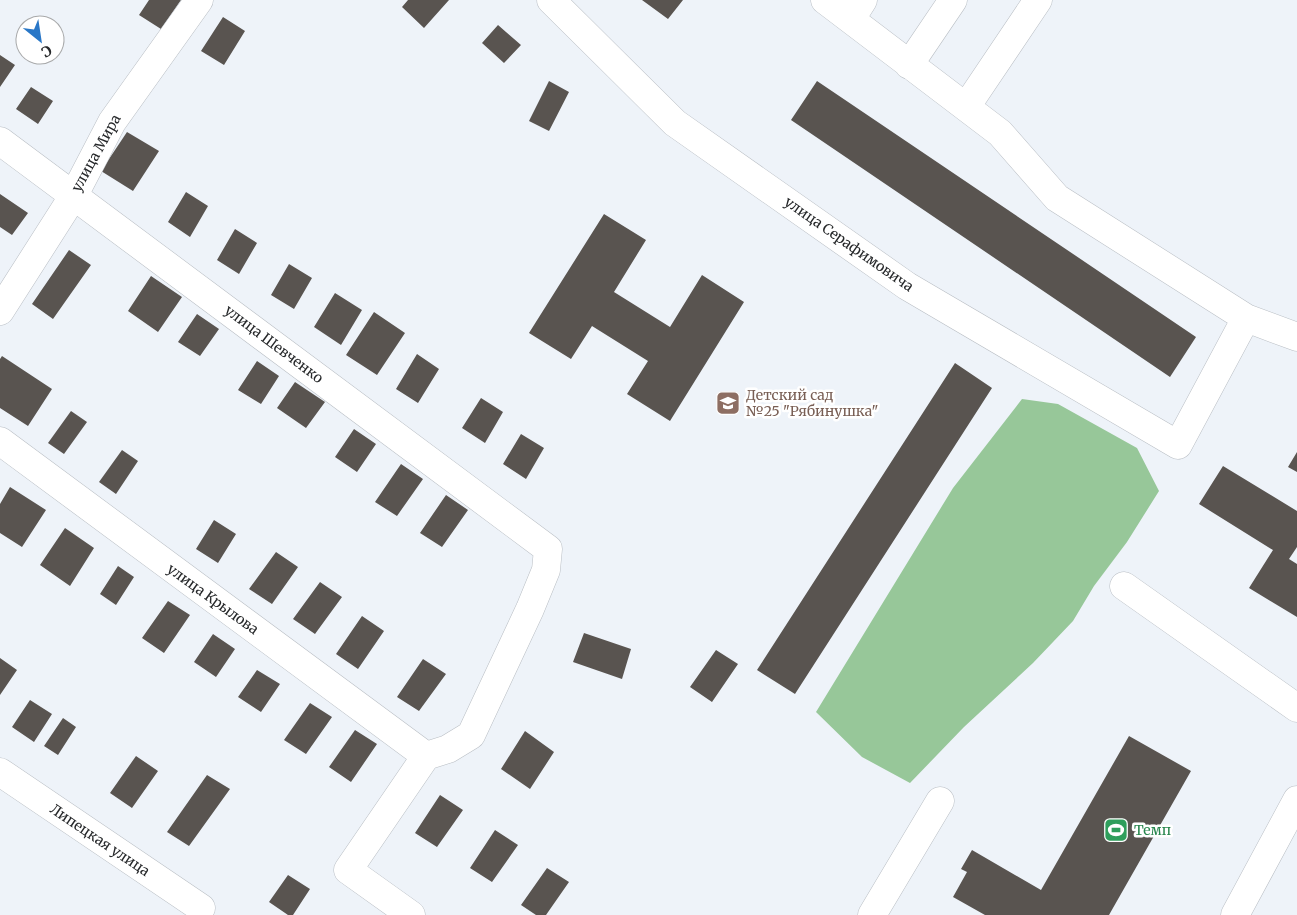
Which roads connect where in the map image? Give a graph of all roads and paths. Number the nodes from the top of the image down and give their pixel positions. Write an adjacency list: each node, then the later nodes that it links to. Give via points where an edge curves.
1 (199, 0): 10 (street, улица Мира, via 112,122)
2 (551, 0): 12 (street, улица Серафимовича, via 675,123 907,286 1178,445)
3 (825, 0): 6 (street)
4 (953, 0): 7 (street)
5 (1038, 0): 8 (street)
6 (857, 10): 7 (street)
7 (909, 65): 8 (street)
8 (966, 108): 12 (street, via 1000,133 1057,198)
9 (0, 140): 10 (street, улица Шевченко)
10 (74, 195): 11 (street, улица Мира); 17 (street, улица Шевченко, via 548,549 546,570 530,609 471,735 448,749)
11 (0, 310)
12 (1246, 318): 13 (street)
13 (1297, 337)
14 (0, 441): 17 (street, улица Крылова)
15 (1124, 586): 16 (street)
16 (1297, 708)
17 (426, 756): 22 (street, via 348,870)
18 (0, 772): 21 (street, Липецкая улица)
19 (1297, 800): 24 (street)
20 (940, 801): 23 (street)
21 (201, 908)
22 (411, 915)
23 (872, 915)
24 (1235, 915)

